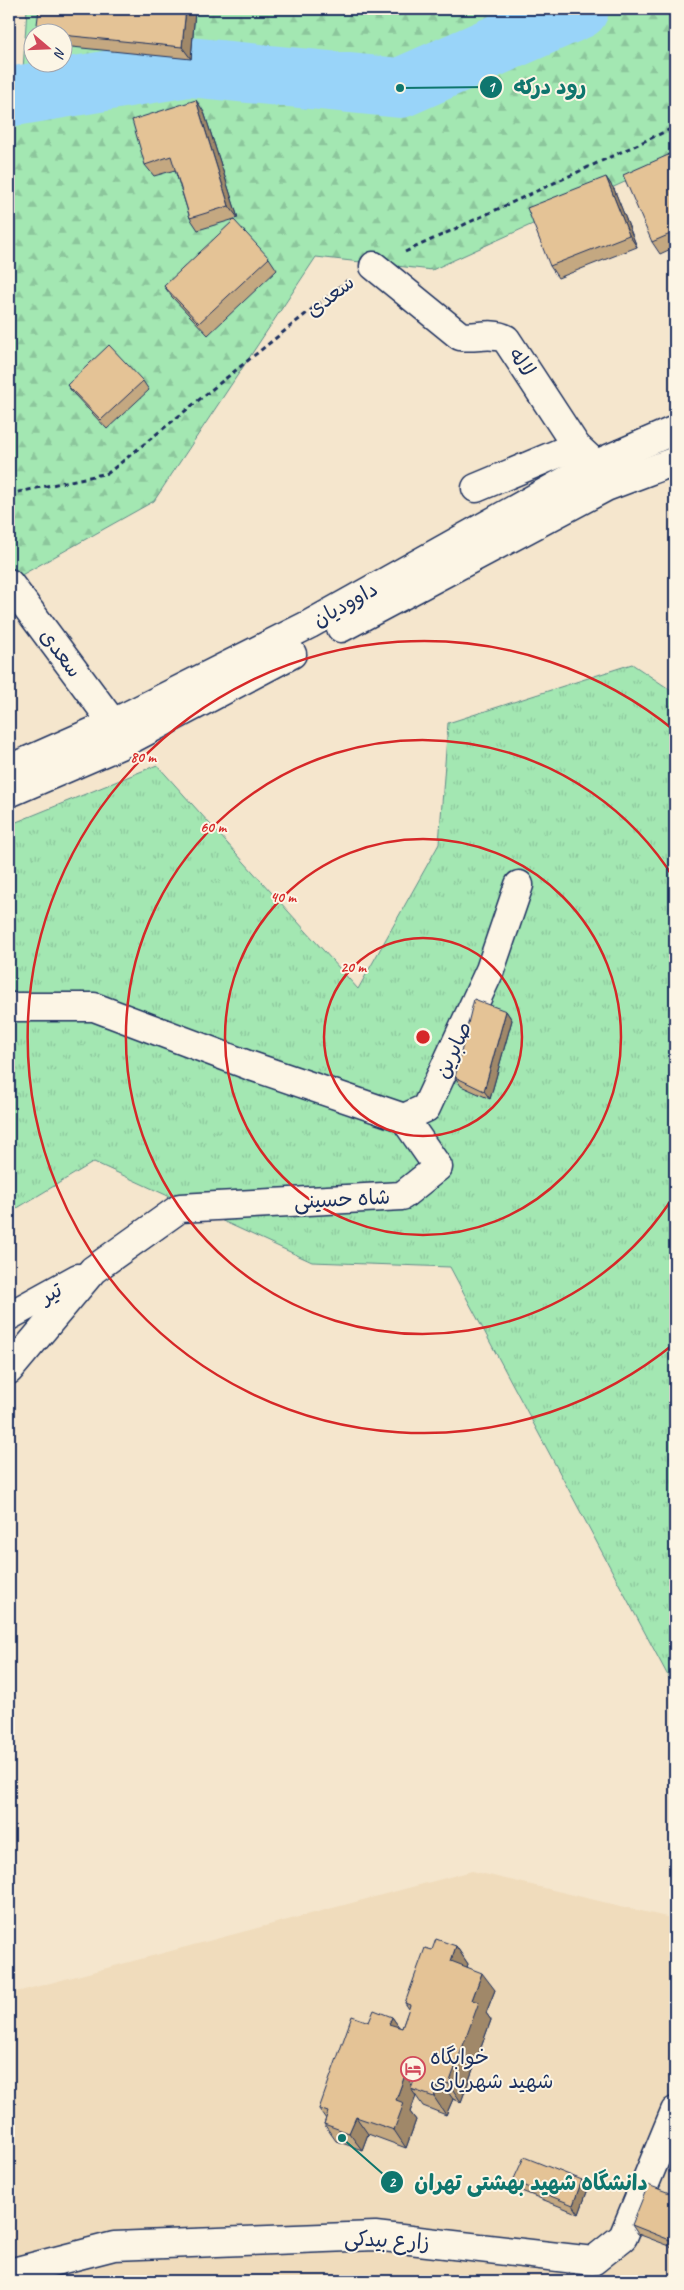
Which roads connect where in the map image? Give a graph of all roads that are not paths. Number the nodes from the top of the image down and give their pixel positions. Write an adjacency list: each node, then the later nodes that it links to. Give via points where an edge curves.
1 (374, 266): 3 (street, لاله, via 460,336 496,334 506,338)
2 (675, 430): 3 (street, داوودیان)
3 (585, 455): 5 (street); 6 (street); 8 (street, داوودیان, via 310,624)
4 (675, 462): 5 (street, داوودیان)
5 (617, 484): 10 (street, داوودیان, via 120,745)
6 (476, 488)
7 (9, 583): 8 (street, سعدی)
8 (113, 723): 9 (street, داوودیان)
9 (9, 769)
10 (9, 793)
11 (520, 885): 13 (street, صابرین, via 490,970 426,1108)
12 (9, 1007): 13 (street, via 94,1007 248,1065)
13 (404, 1118): 14 (street, شاه حسینی, via 438,1167 402,1196 180,1208)
14 (93, 1270): 15 (street, تیر); 16 (street, شاه حسینی)
15 (9, 1316)
16 (9, 1370)
17 (675, 2111): 18 (street, زارع بیدکی, via 623,2237 594,2261 375,2236 114,2246)
18 (9, 2273)

